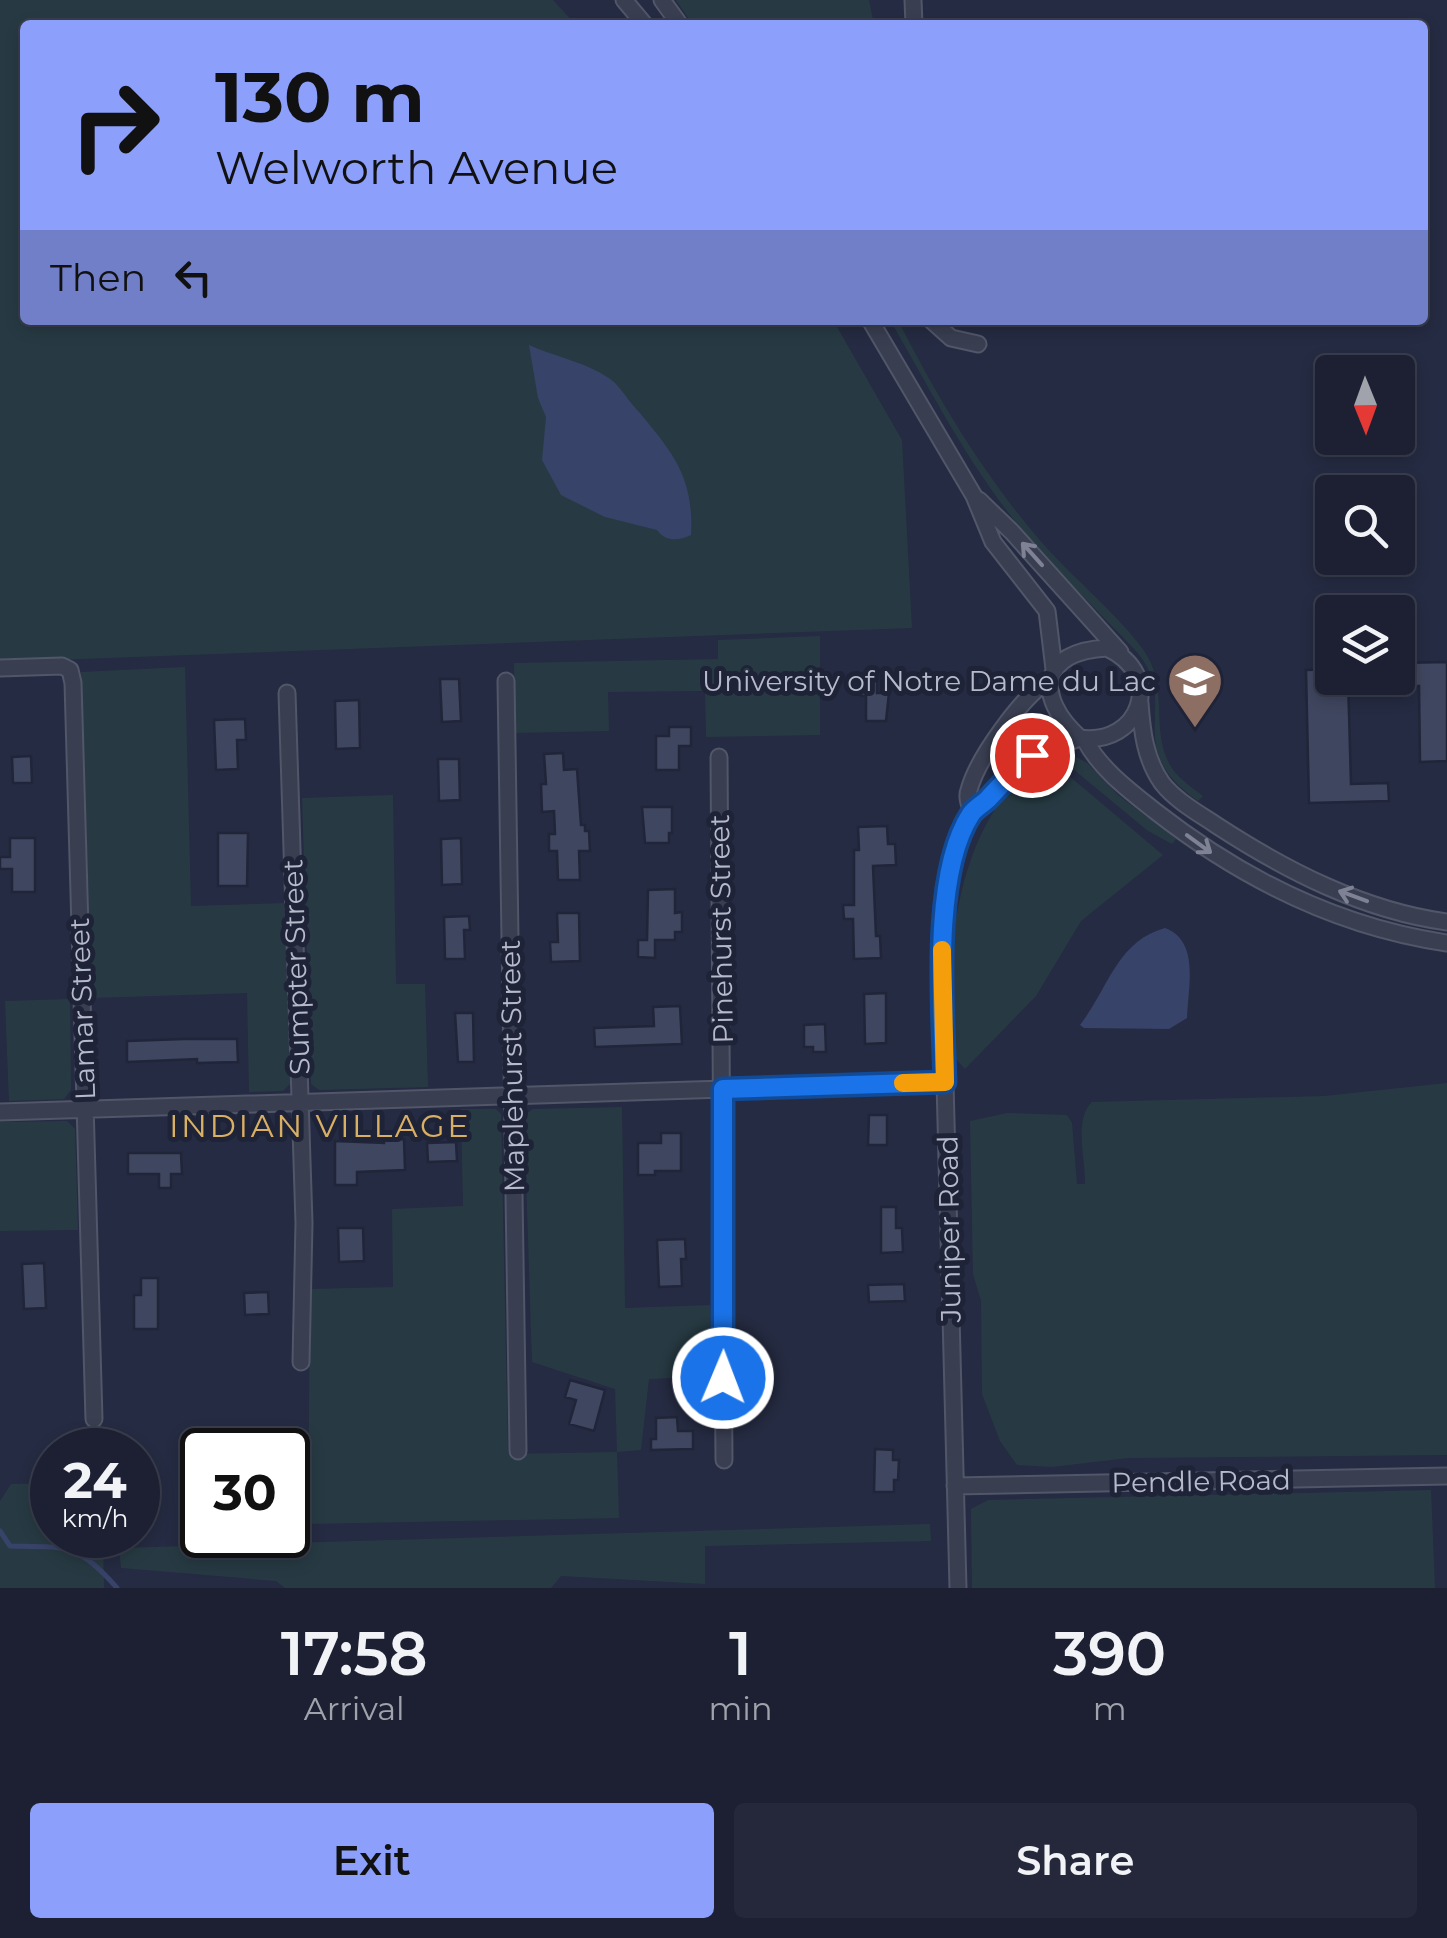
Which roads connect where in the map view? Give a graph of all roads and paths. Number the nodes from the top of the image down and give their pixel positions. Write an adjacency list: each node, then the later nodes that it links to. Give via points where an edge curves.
1 (624, 0): 2 (street)
2 (641, 20)
3 (873, 325): 6 (street)
4 (937, 325): 5 (street, via 951,338)
5 (978, 344)
6 (974, 496): 7 (street, one-way to 6); 9 (street, via 993,542 1047,610)
7 (1122, 655): 9 (street, via 1091,649); 12 (street, via 1138,676)
8 (0, 668): 22 (street, Lamar Street, via 62,666 73,683)
9 (1052, 674): 13 (street, via 1053,708); 15 (street, Juniper Road, via 1033,690 980,768 967,794)
10 (506, 681): 20 (street, Maplehurst Street)
11 (287, 693): 21 (street, Sumpter Street)
12 (1140, 703): 13 (street, via 1125,726); 16 (street, one-way to 12, via 1314,881 1206,819 1175,796 1153,766)
13 (1083, 739): 15 (street, Juniper Road, via 1032,755); 17 (street, one-way to 17, via 1123,784 1242,872 1345,919)
14 (719, 757): 19 (street, Pinehurst Street)
15 (972, 814): 18 (street, Juniper Road, via 945,901)
16 (1447, 922)
17 (1447, 943)
18 (945, 1082): 19 (street); 29 (street, Juniper Road)
19 (723, 1089): 20 (street); 27 (street, Pinehurst Street)
20 (512, 1096): 21 (street); 26 (street, Maplehurst Street)
21 (300, 1103): 22 (street); 24 (street, Sumpter Street)
22 (85, 1109): 23 (street); 25 (street, Lamar Street)
23 (0, 1112)
24 (302, 1362)
25 (94, 1420)
26 (518, 1452)
27 (724, 1460)
28 (1447, 1476): 29 (street, Pendle Road)
29 (955, 1486): 30 (street, Juniper Road)
30 (958, 1588)

